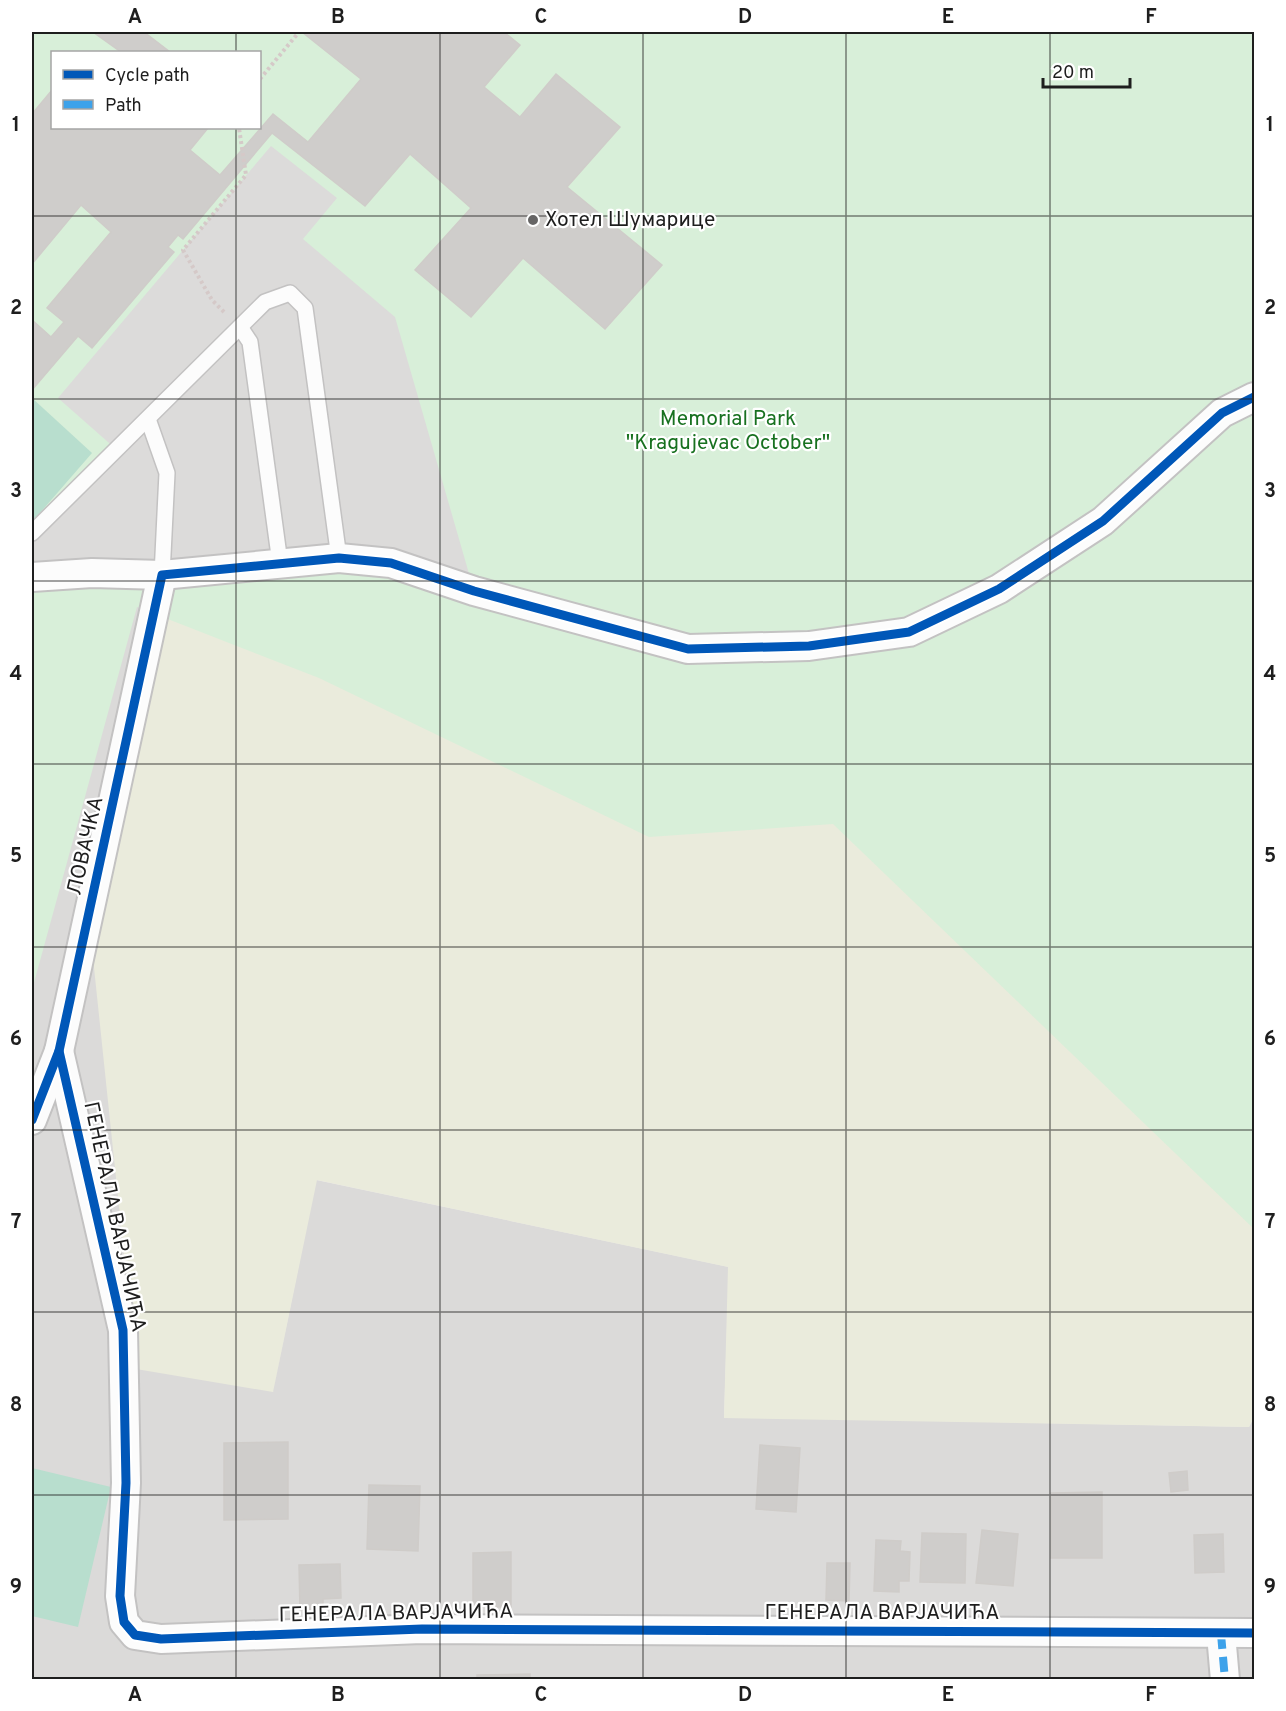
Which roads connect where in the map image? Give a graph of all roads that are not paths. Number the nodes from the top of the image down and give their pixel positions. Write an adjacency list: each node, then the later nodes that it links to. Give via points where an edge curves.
1 (240, 327): 3 (lane); 5 (lane, via 265,302 278,295 290,293 305,308); 6 (lane, via 250,342)
2 (1254, 398): 5 (street, via 1222,413 1103,521 999,589 909,632 809,646 688,649 474,591 391,563)
3 (148, 419): 4 (lane); 7 (lane, via 167,473)
4 (32, 533)
5 (339, 558): 6 (street)
6 (280, 563): 7 (street)
7 (162, 575): 8 (street, via 92,573); 9 (street, ЛОВАЧКА)
8 (32, 577)
9 (59, 1051): 10 (street, ЛОВАЧКА); 12 (street, ГЕНЕРАЛА ВАРЈАЧИЋА, via 123,1330 126,1483 120,1596 124,1622 135,1635 161,1639 422,1629)
10 (32, 1120)
11 (1254, 1633): 12 (street, ГЕНЕРАЛА ВАРЈАЧИЋА)
12 (1221, 1634): 13 (street)
13 (1225, 1680)

